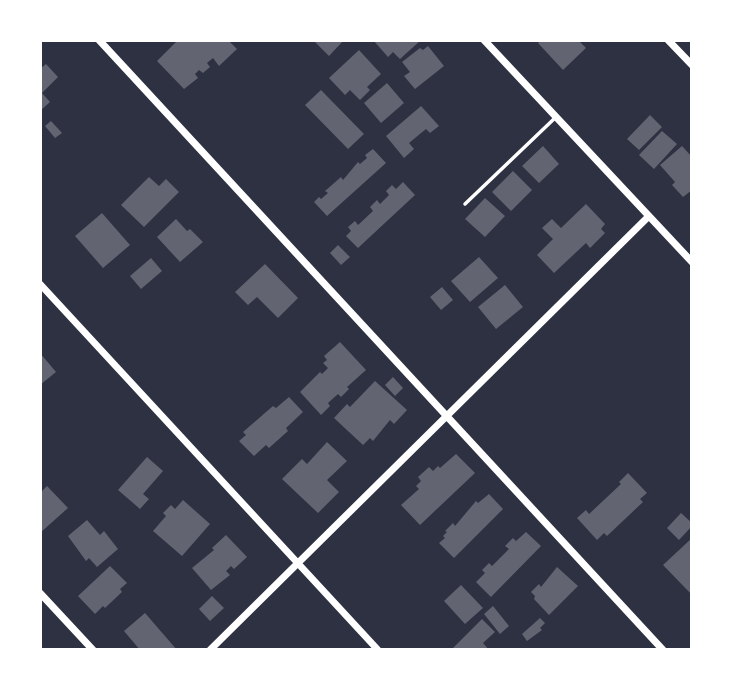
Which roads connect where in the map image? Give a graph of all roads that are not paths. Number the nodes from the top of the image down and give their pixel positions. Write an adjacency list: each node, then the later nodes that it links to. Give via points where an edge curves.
1 (99, 40): 10 (street)
2 (484, 40): 5 (street)
3 (668, 40): 4 (street)
4 (692, 65)
5 (556, 117): 6 (lane); 7 (street)
6 (465, 204)
7 (649, 216): 8 (street); 10 (street)
8 (692, 262)
9 (40, 284): 11 (street)
10 (447, 414): 11 (street); 16 (street)
11 (298, 563): 14 (street); 15 (street)
12 (40, 593): 13 (street)
13 (93, 650)
14 (210, 650)
15 (378, 650)
16 (663, 650)

